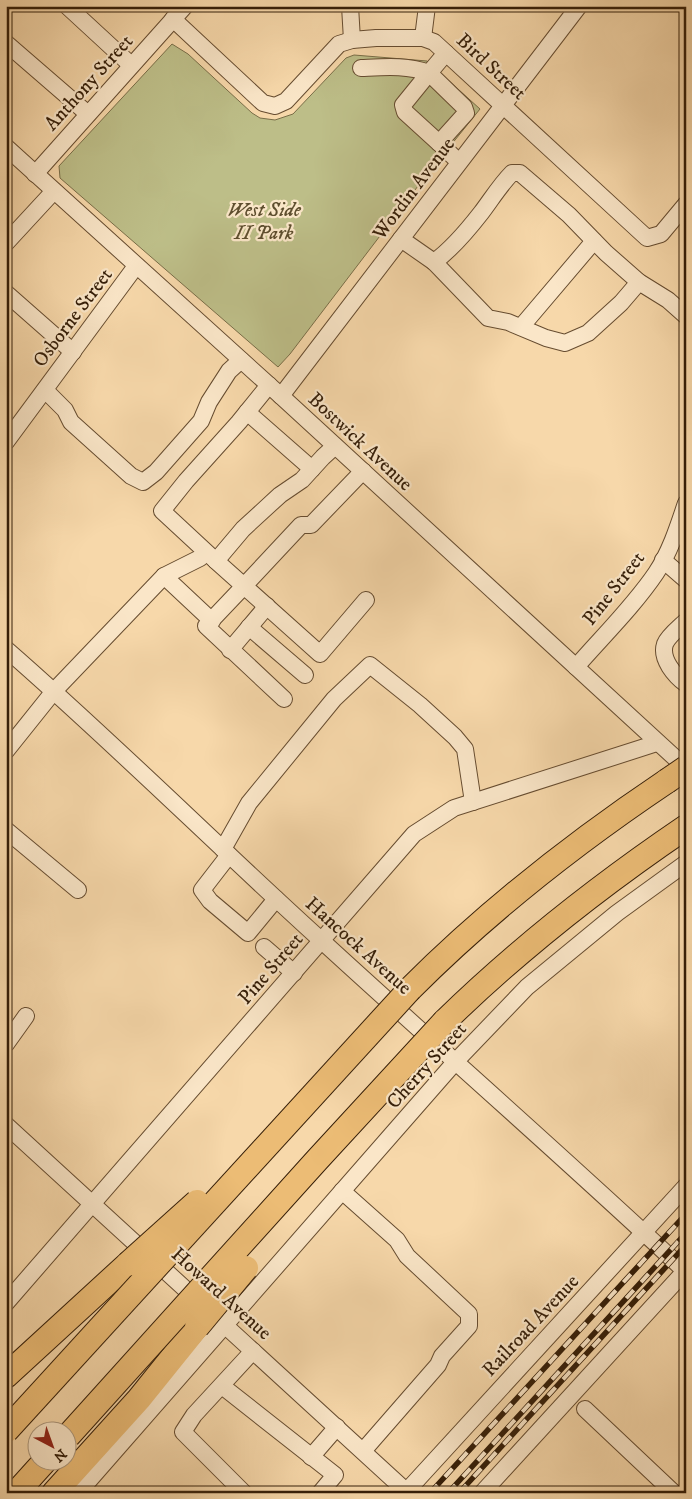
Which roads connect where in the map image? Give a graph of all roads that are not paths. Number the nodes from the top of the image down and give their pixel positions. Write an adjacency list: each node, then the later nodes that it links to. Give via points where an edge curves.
1 (184, 6): 6 (street, Anthony Street)
2 (350, 6): 8 (street)
3 (427, 6): 7 (street)
4 (579, 6): 14 (street, Wordin Avenue)
5 (72, 8): 11 (street)
6 (173, 19): 8 (street, via 263,103 275,106 286,101 339,44); 11 (street, Anthony Street)
7 (423, 38): 8 (street); 10 (street, Bird Street)
8 (352, 40)
9 (6, 43): 15 (street)
10 (446, 52): 13 (street); 14 (street, Bird Street)
11 (131, 65): 15 (street, Anthony Street)
12 (362, 68): 13 (street, via 406,67)
13 (429, 73): 16 (street, via 404,104 405,112); 16 (street, via 464,106 466,113)
14 (502, 105): 18 (street, Wordin Avenue); 21 (street, Bird Street, via 647,238 661,234)
15 (88, 114): 19 (street, Anthony Street)
16 (439, 142): 18 (street)
17 (6, 147): 19 (street, Bostwick Avenue)
18 (459, 162): 22 (street, Wordin Avenue)
19 (35, 174): 20 (street, Bostwick Avenue)
20 (54, 191): 24 (street); 26 (street, Bostwick Avenue)
21 (686, 204)
22 (401, 239): 25 (street); 34 (street, Wordin Avenue)
23 (594, 241): 25 (street, via 520,173 512,173 447,252); 27 (street); 30 (street)
24 (6, 243)
25 (434, 262): 30 (street, via 488,318)
26 (136, 266): 31 (street, Osborne Street); 32 (street, Bostwick Avenue)
27 (639, 282): 29 (street); 30 (street, via 588,333 565,343)
28 (6, 293): 31 (street)
29 (686, 316)
30 (520, 327)
31 (73, 352): 33 (street, Osborne Street)
32 (240, 360): 33 (street, via 209,402 200,421 156,472 143,482 131,476 71,422 65,410); 34 (street, Bostwick Avenue)
33 (44, 390): 36 (street, Osborne Street)
34 (275, 391): 35 (street, Wordin Avenue); 37 (street, Bostwick Avenue)
35 (247, 412): 38 (street); 41 (street, Wordin Avenue, via 162,511)
36 (6, 442)
37 (335, 446): 38 (street); 39 (street, Bostwick Avenue)
38 (312, 469): 41 (street)
39 (363, 472): 45 (street, via 311,526 301,525); 53 (street, Bostwick Avenue)
40 (686, 503): 42 (street, Pine Street)
41 (210, 557): 43 (street, via 200,558); 45 (street)
42 (663, 560): 44 (street); 53 (street, Pine Street, via 639,595)
43 (164, 576): 48 (street); 56 (street)
44 (686, 580)
45 (244, 586): 47 (street); 48 (street)
46 (366, 600): 47 (street, via 320,654)
47 (267, 606): 50 (street)
48 (212, 621): 52 (street, via 206,626)
49 (686, 621): 55 (street, via 666,642 664,653 672,670)
50 (249, 627): 52 (street); 54 (street)
51 (6, 649): 56 (street, Hancock Avenue)
52 (230, 650): 57 (street)
53 (576, 667): 58 (street, Bostwick Avenue)
54 (305, 675)
55 (686, 684)
56 (54, 691): 59 (street); 64 (street, Hancock Avenue)
57 (284, 699)
58 (657, 743): 60 (street, Bostwick Avenue); 61 (street, Pine Street)
59 (6, 751)
60 (680, 772): 75 (highway, bridge, via 532,878 464,936 410,989)
61 (473, 802): 64 (street, via 465,749 420,705 370,665 334,699 249,803); 68 (street, Pine Street, via 454,808 414,834)
62 (686, 827): 80 (highway, bridge, via 600,887 498,971 445,1021)
63 (6, 830): 66 (street)
64 (226, 852): 67 (street, Hancock Avenue); 67 (street, via 202,890 210,901 248,933)
65 (686, 864): 73 (street, Cherry Street, via 617,913 527,987)
66 (78, 890)
67 (276, 899): 68 (street, Hancock Avenue)
68 (322, 941): 70 (street, Pine Street); 73 (street, Hancock Avenue)
69 (264, 947): 70 (street)
70 (294, 973): 78 (street, Pine Street)
71 (26, 1016): 72 (street)
72 (6, 1044)
73 (456, 1061): 77 (street, Cherry Street); 79 (street, Hancock Avenue)
74 (6, 1125): 78 (street, Howard Avenue)
75 (273, 1137): 85 (highway, bridge, via 191,1207); 90 (highway, bridge)
76 (686, 1186): 79 (street, Railroad Avenue)
77 (342, 1191): 83 (street, Cherry Street); 91 (street, via 397,1240 407,1256 469,1314 470,1326)
78 (93, 1204): 82 (street, Pine Street); 83 (street, Howard Avenue)
79 (644, 1232): 81 (street, Hancock Avenue); 94 (street, Railroad Avenue)
80 (245, 1240): 88 (highway, bridge); 96 (highway, bridge, via 246,1268 139,1399)
81 (686, 1271): 100 (street)
82 (6, 1303)
83 (225, 1325): 84 (street, Howard Avenue); 97 (street, Cherry Street)
84 (253, 1350): 86 (street); 89 (street, Howard Avenue)
85 (6, 1376)
86 (222, 1386): 92 (street); 98 (street, via 194,1415 183,1432)
87 (585, 1410): 101 (street)
88 (78, 1425)
89 (337, 1428): 91 (street, Howard Avenue); 92 (street)
90 (6, 1431)
91 (363, 1451): 94 (street, Howard Avenue)
92 (311, 1457): 99 (street, via 335,1475)
93 (35, 1472): 95 (highway)
94 (406, 1492)
95 (16, 1493)
96 (54, 1493)
97 (78, 1493)
98 (244, 1493)
99 (320, 1493)
100 (482, 1493)
101 (674, 1493)

